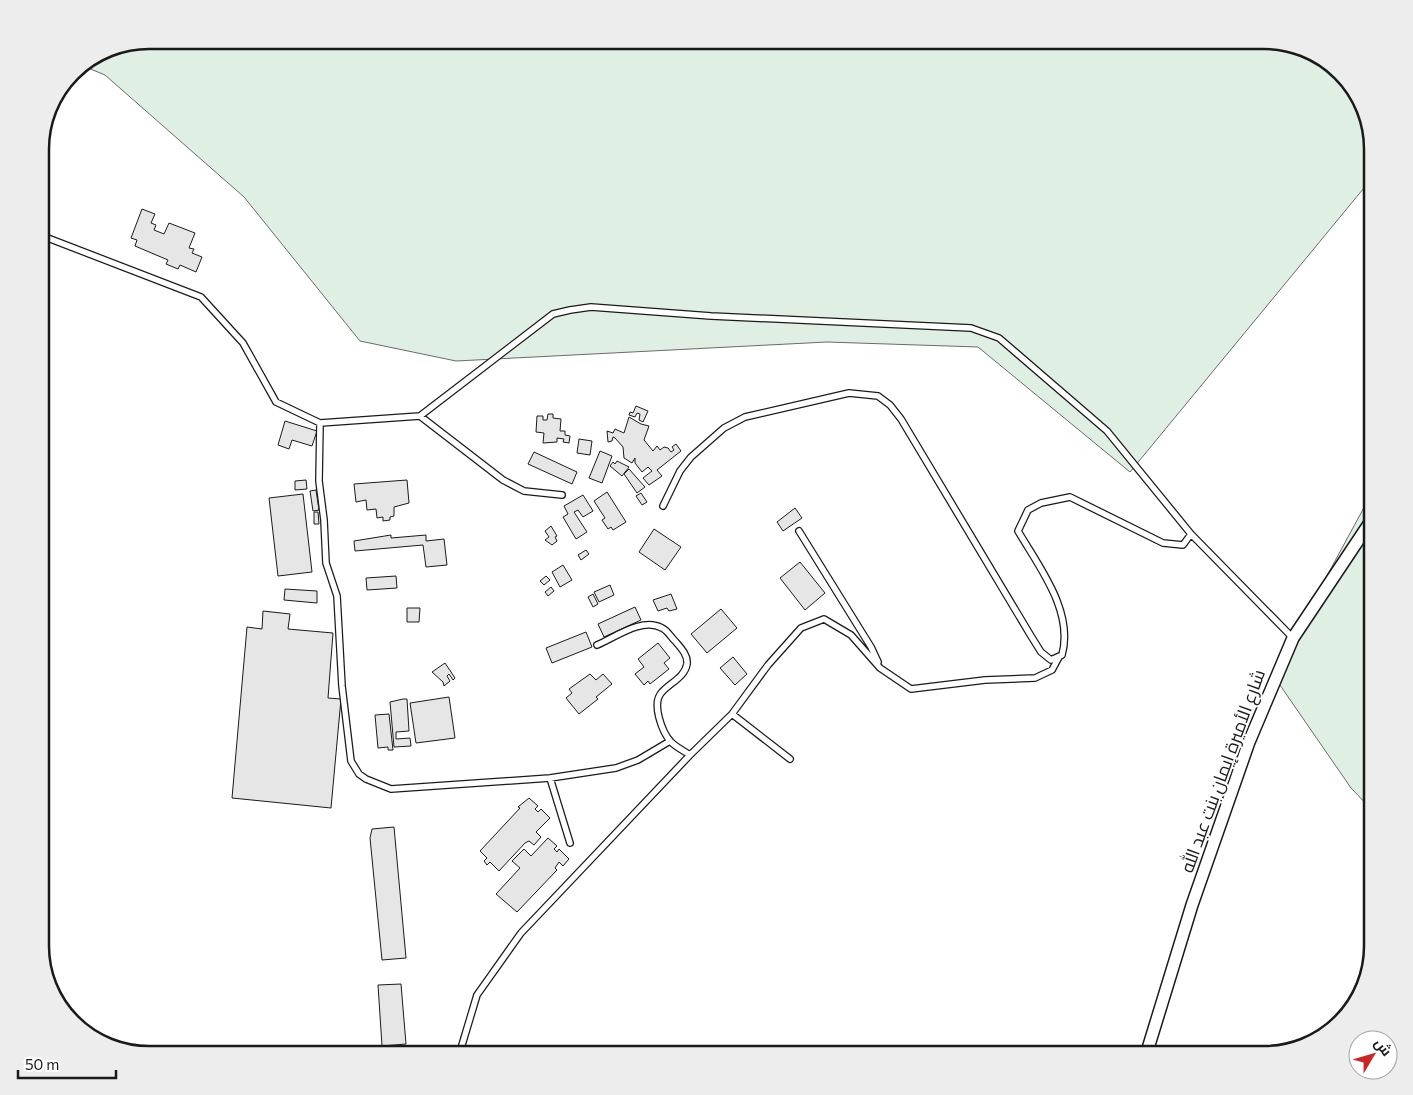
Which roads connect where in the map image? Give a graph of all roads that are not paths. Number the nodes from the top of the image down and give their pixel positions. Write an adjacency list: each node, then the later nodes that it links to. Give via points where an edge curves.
1 (49, 238): 3 (lane, via 201,297 243,343 276,402)
2 (420, 416): 3 (lane); 4 (lane, via 503,480 524,491); 8 (lane, via 553,314 570,310 590,307 971,328 999,338 1106,431)
3 (320, 424): 17 (lane, via 319,481 326,563 336,596 342,686 354,768 366,779 391,788)
4 (562, 495)
5 (663, 506): 11 (lane, via 680,471 691,457 724,428 745,417 850,393 878,396 901,419 1041,652 1051,660)
6 (799, 531): 12 (lane, via 871,647)
7 (1364, 532): 9 (street, شارع الأميرة إيمان بنت عبد الله)
8 (1191, 534): 9 (lane); 11 (lane, via 1183,545 1163,543 1070,498 1041,503 1028,510 1018,531 1058,601 1065,638)
9 (1293, 638): 20 (street, شارع الأميرة إيمان بنت عبد الله, via 1246,751 1192,906)
10 (597, 645): 14 (lane, via 642,624 663,628 684,652 686,670 658,697 659,719)
11 (1059, 657): 12 (lane, via 1052,670 1035,678 911,689)
12 (880, 668): 13 (lane, via 851,635 824,619 801,628 768,665)
13 (732, 714): 15 (lane); 16 (lane)
14 (670, 741): 15 (lane); 17 (lane, via 638,760 616,768)
15 (690, 755): 19 (lane, via 521,933 477,995)
16 (790, 760)
17 (550, 778): 18 (lane)
18 (570, 843)
19 (463, 1046)
20 (1149, 1046)

